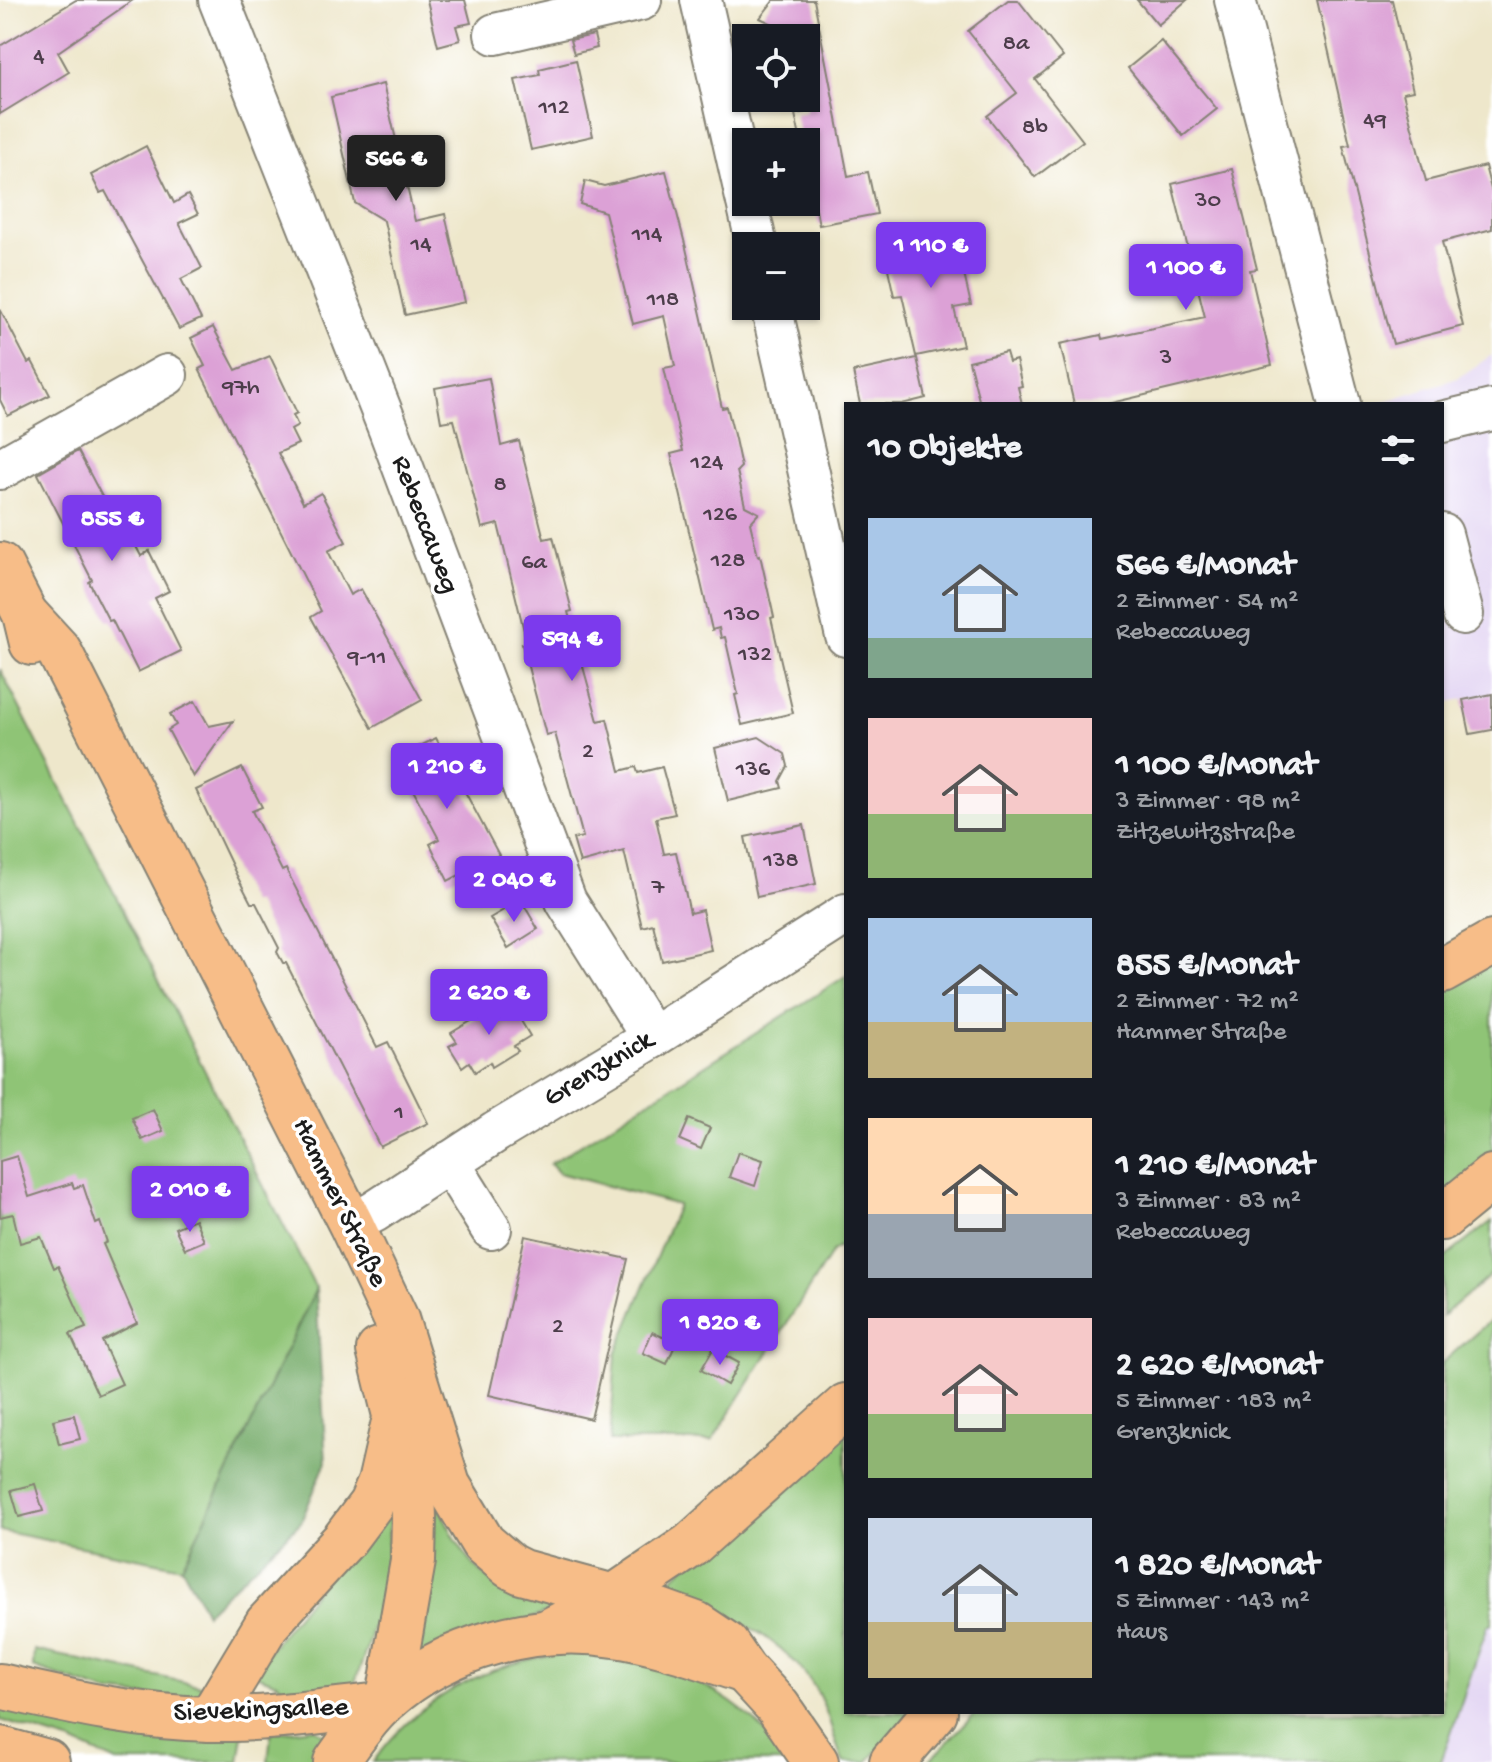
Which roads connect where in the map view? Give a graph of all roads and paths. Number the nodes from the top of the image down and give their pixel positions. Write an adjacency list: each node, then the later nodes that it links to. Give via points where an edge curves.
1 (219, 0): 22 (street, Rebeccaweg, via 389,430 566,901)
2 (641, 0): 5 (street)
3 (701, 0): 6 (street)
4 (1235, 0): 9 (street)
5 (495, 34)
6 (732, 138)
7 (775, 320): 13 (street)
8 (167, 375): 12 (street)
9 (1339, 402)
10 (1492, 410): 11 (street)
11 (1444, 422)
12 (0, 469)
13 (833, 521): 18 (street)
14 (1444, 542): 17 (street)
15 (0, 565): 16 (main road, Hammer Straße)
16 (25, 614): 26 (main road, Hammer Straße, via 59,651); 29 (main road, Hammer Straße, via 36,660 351,1274 386,1370)
17 (1463, 614)
18 (844, 618)
19 (844, 915): 22 (street, Grenzknick)
20 (1492, 943): 21 (main road)
21 (1444, 970)
22 (652, 1038): 23 (street, Grenzknick)
23 (449, 1162): 26 (street, Grenzknick); 27 (street)
24 (1492, 1177): 25 (main road)
25 (1444, 1216)
26 (351, 1224): 30 (main road, Hammer Straße, via 396,1319 448,1485 473,1530 496,1555 522,1572)
27 (491, 1229)
28 (844, 1408): 30 (main road, via 691,1545)
29 (395, 1416): 34 (main road, Hammer Straße, via 413,1489 413,1561); 36 (main road, via 371,1504 267,1624)
30 (614, 1597): 31 (main road); 32 (main road, Hammer Straße, via 696,1624 726,1644)
31 (547, 1632): 32 (main road, Sievekingsallee, via 624,1636); 34 (main road, Sievekingsallee, via 474,1649)
32 (744, 1670): 40 (main road)
33 (0, 1686): 36 (main road, Sievekingsallee, via 115,1711)
34 (385, 1701): 36 (main road, Sievekingsallee, via 259,1718); 39 (main road, Sievekingsallee)
35 (933, 1714): 41 (main road)
36 (210, 1719)
37 (0, 1749): 38 (main road)
38 (47, 1762)
39 (336, 1762)
40 (816, 1762)
41 (892, 1762)

